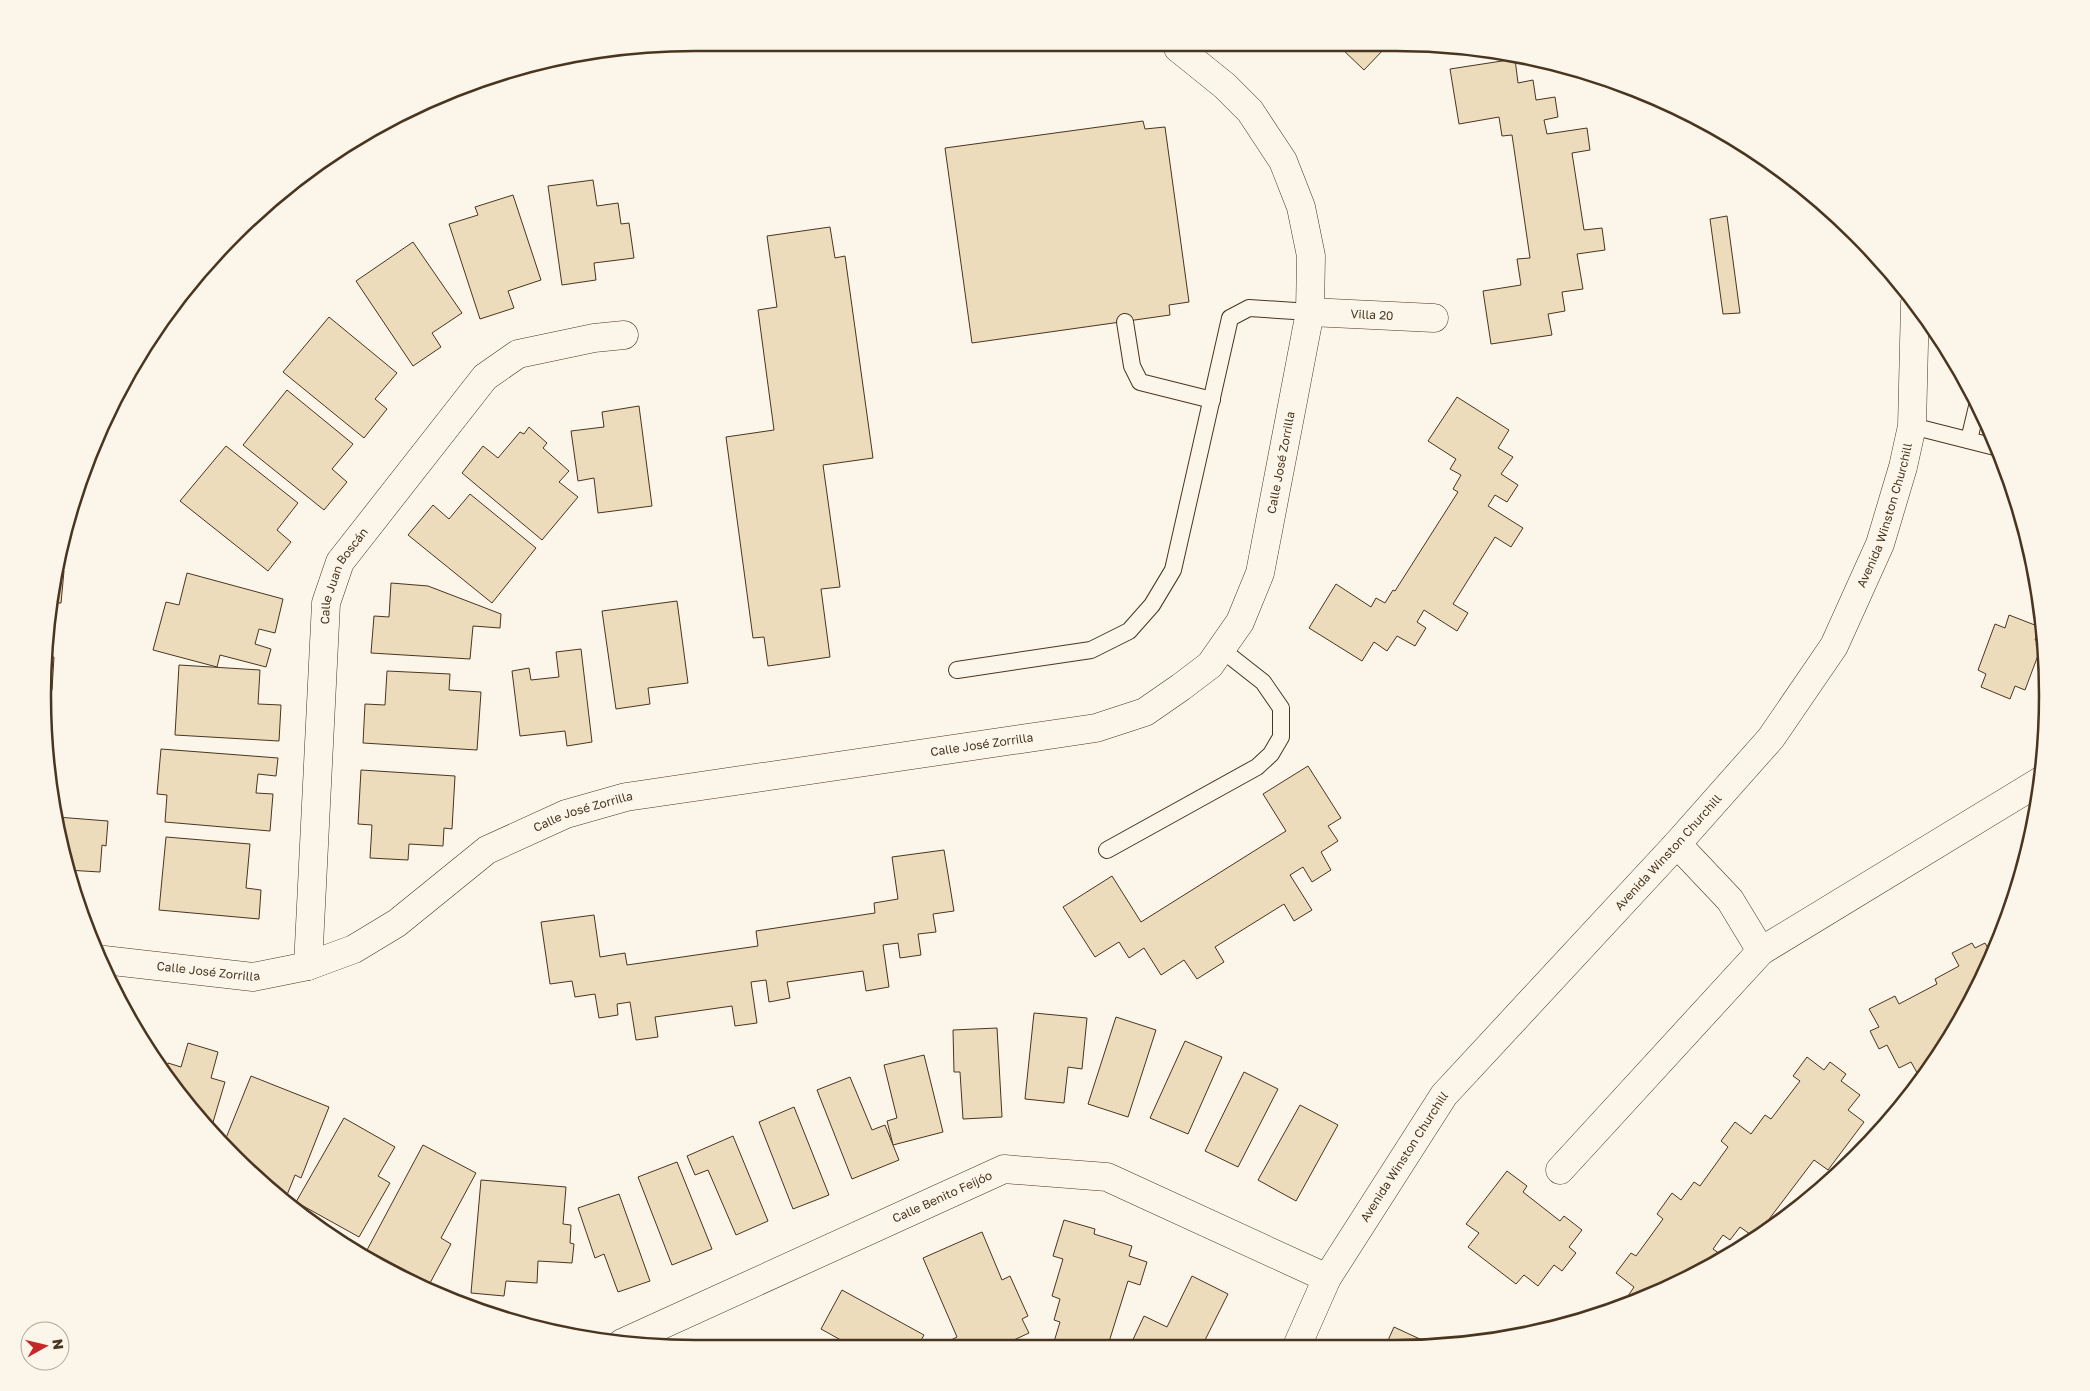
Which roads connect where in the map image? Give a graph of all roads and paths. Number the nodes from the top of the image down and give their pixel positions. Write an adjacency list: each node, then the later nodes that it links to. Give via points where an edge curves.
1 (1182, 51): 2 (street, Calle José Zorrilla, via 1250,111 1283,161 1301,207 1311,256)
2 (1310, 312): 4 (street, Villa 20); 7 (lane, via 1249,308 1230,318); 12 (street, Calle José Zorrilla, via 1260,573 1240,622)
3 (1916, 317): 9 (street, Avenida Winston Churchill)
4 (1434, 318)
5 (1125, 322): 7 (lane, via 1132,366 1140,382)
6 (624, 335): 19 (street, Calle Juan Boscán, via 518,354 485,377 340,562 326,603)
7 (1212, 400): 13 (lane, via 1173,570 1152,605 1129,631 1091,650)
8 (1975, 416): 10 (lane)
9 (1912, 426): 10 (lane); 15 (street, Avenida Winston Churchill, via 1880,544 1834,646 1771,738)
10 (1969, 440): 11 (lane)
11 (1988, 445)
12 (1220, 649): 16 (lane, via 1263,682 1282,708 1281,736 1271,754 1256,766); 19 (street, Calle José Zorrilla, via 1210,665 1145,712 1096,728 626,797 566,814 487,850 397,923 354,949)
13 (957, 670)
14 (2032, 786): 17 (street)
15 (1677, 844): 17 (street, via 1730,900); 21 (street, Avenida Winston Churchill, via 1444,1095)
16 (1107, 850)
17 (1760, 951): 20 (street)
18 (109, 961): 19 (street, Calle José Zorrilla, via 253,978)
19 (308, 966)
20 (1560, 1170)
21 (1327, 1278): 22 (street, Calle Benito Feijóo, via 1107,1178 1004,1169); 23 (street, Avenida Winston Churchill)
22 (636, 1336)
23 (1300, 1340)

